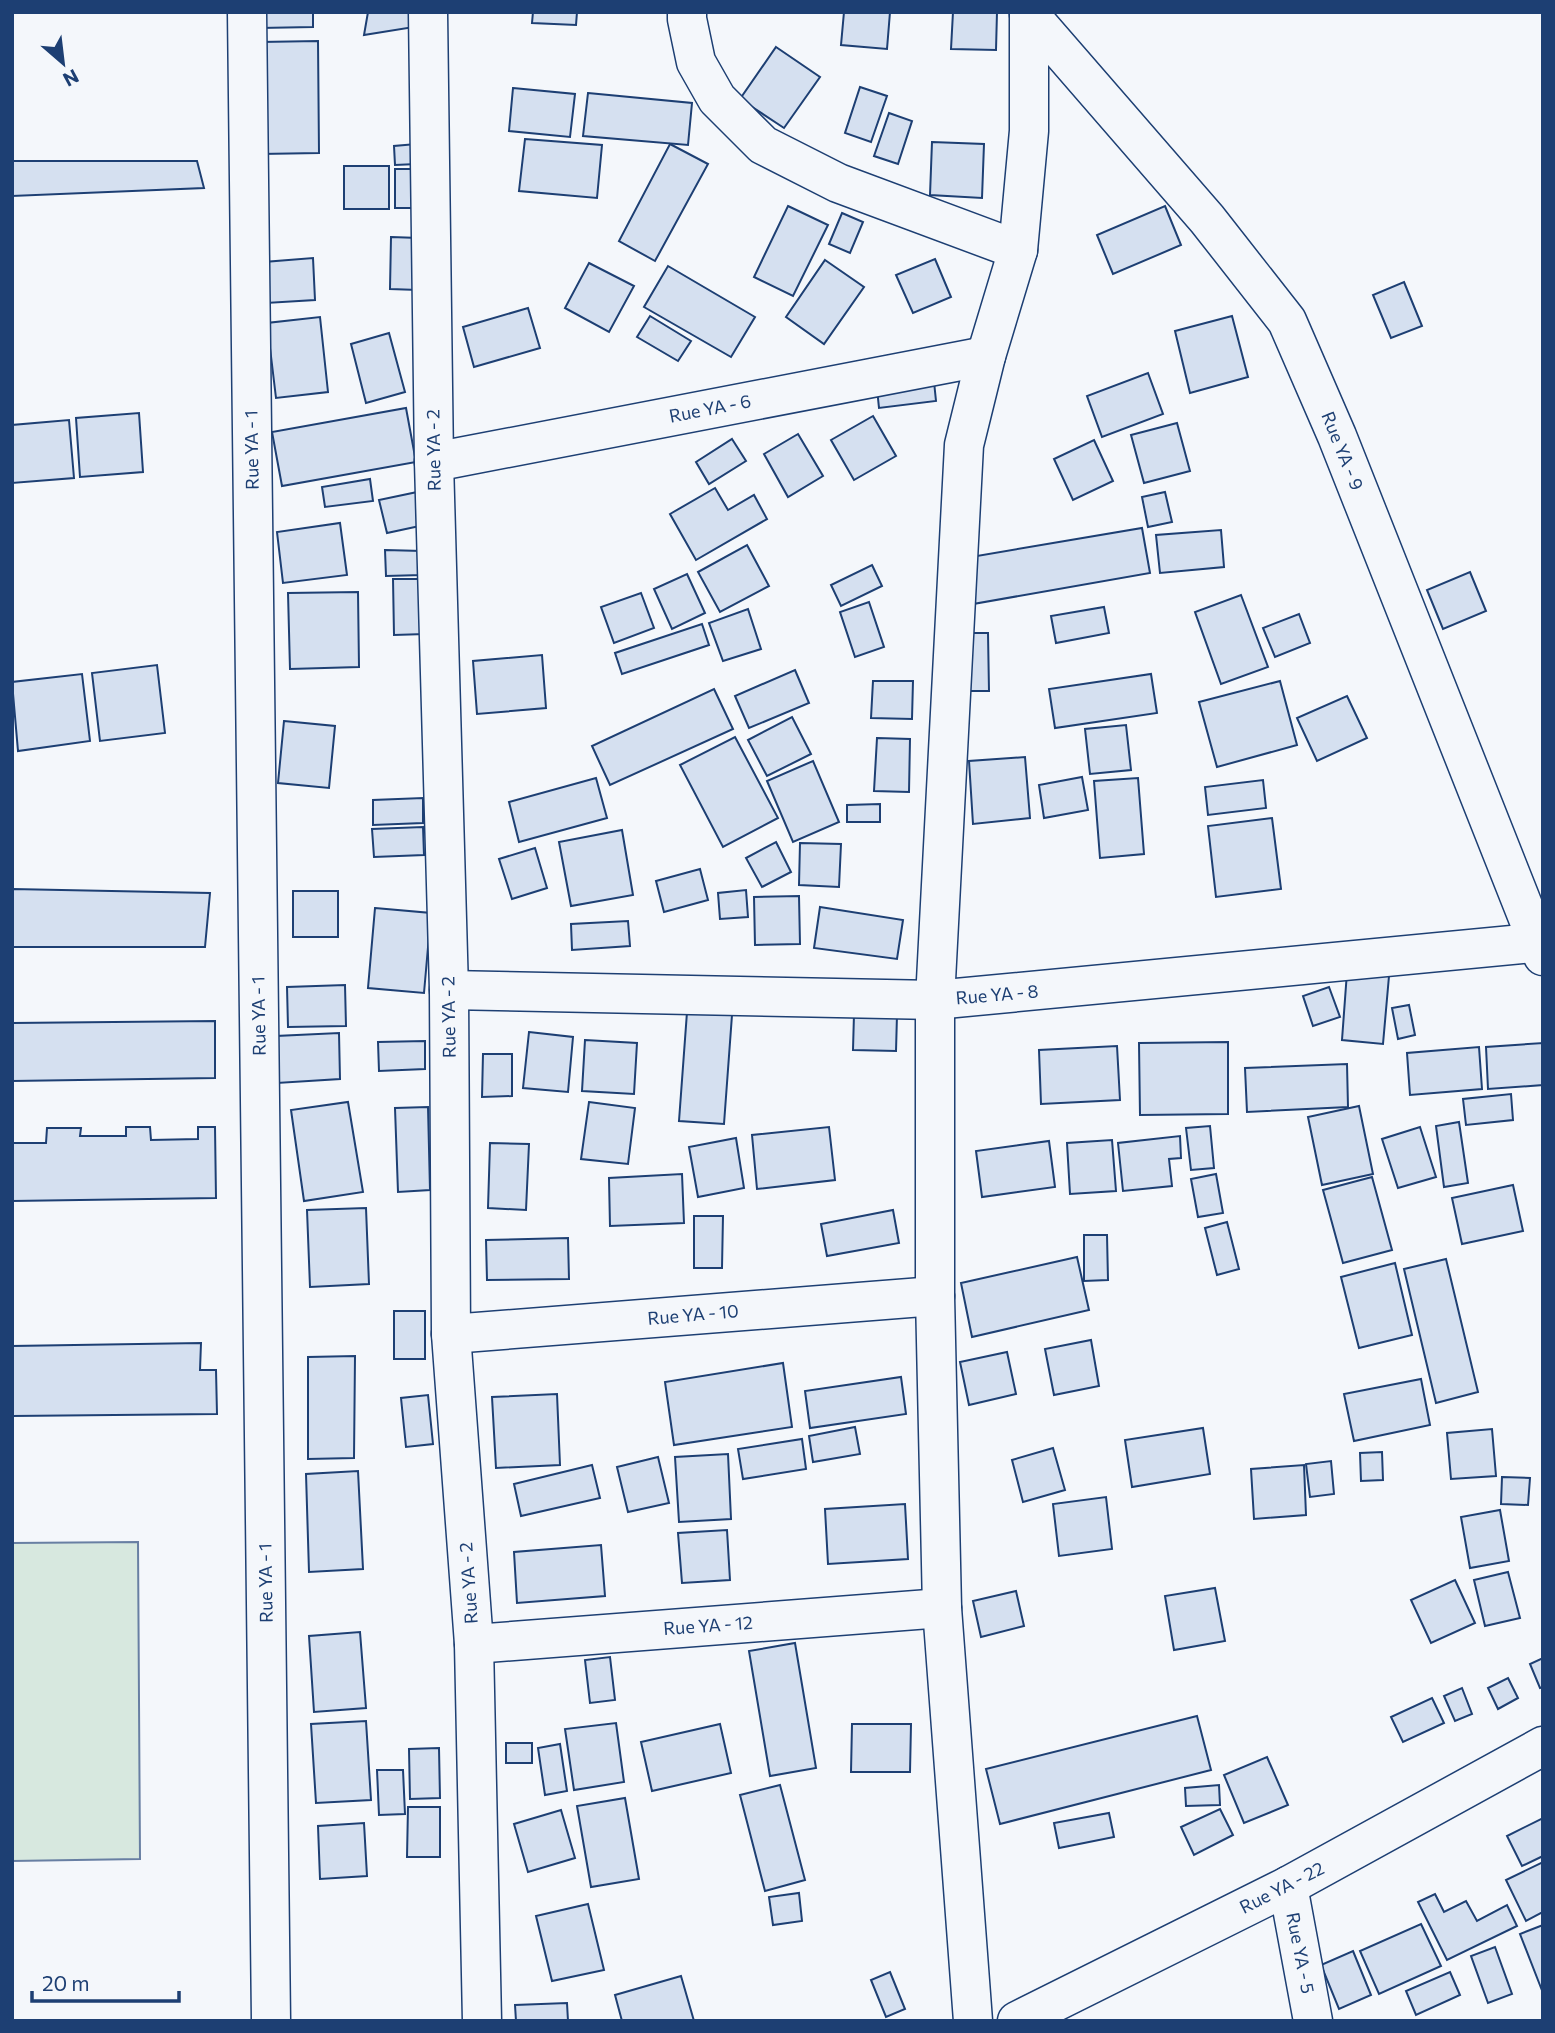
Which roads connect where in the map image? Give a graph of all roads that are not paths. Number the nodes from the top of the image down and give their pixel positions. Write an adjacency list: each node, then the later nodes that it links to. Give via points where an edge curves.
1 (247, 12): 17 (street, Rue YA - 1)
2 (428, 12): 7 (street, Rue YA - 2)
3 (687, 12): 5 (street, via 696,62 717,99 763,145 838,183)
4 (1029, 13): 5 (street, via 1029,131); 8 (street, Rue YA - 9, via 1208,219 1287,321)
5 (1018, 250): 6 (street)
6 (986, 356): 7 (street, Rue YA - 6); 10 (street, via 964,445)
7 (434, 462): 9 (street, Rue YA - 2)
8 (1541, 947): 10 (street, Rue YA - 8)
9 (449, 990): 10 (street, Rue YA - 8); 12 (street, Rue YA - 2)
10 (935, 1000): 11 (street)
11 (935, 1296): 12 (street, Rue YA - 10); 13 (street)
12 (451, 1334): 14 (street, Rue YA - 2)
13 (942, 1608): 14 (street, Rue YA - 12); 19 (street)
14 (474, 1644): 18 (street, Rue YA - 2)
15 (1543, 1746): 16 (street, Rue YA - 22)
16 (1288, 1886): 20 (street, Rue YA - 22); 21 (street, Rue YA - 5)
17 (271, 2021)
18 (482, 2021)
19 (973, 2021)
20 (1017, 2021)
21 (1313, 2021)

